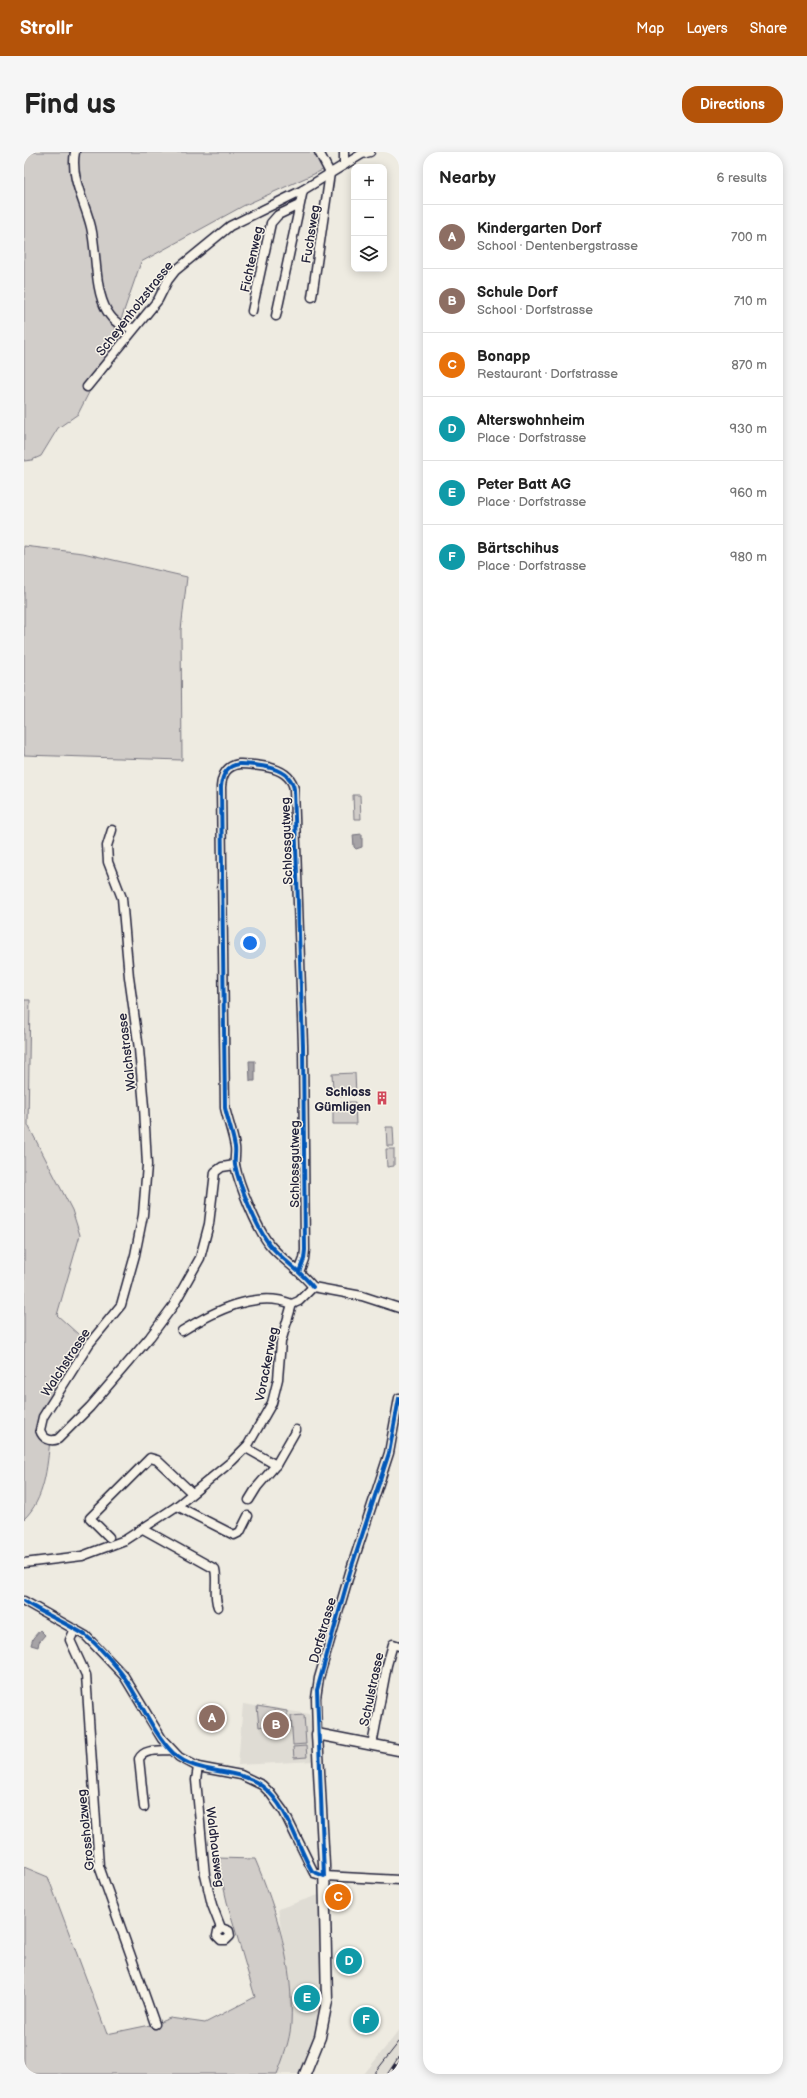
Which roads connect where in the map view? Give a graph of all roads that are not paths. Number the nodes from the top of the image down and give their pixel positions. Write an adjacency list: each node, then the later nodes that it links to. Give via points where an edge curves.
1 (75, 152): 12 (street, via 76,181 91,226 102,297 114,321 123,327)
2 (319, 152): 6 (street)
3 (344, 152): 5 (street)
4 (370, 152): 5 (street, Scheyenholzstrasse)
5 (344, 165): 6 (street, Scheyenholzstrasse)
6 (330, 173): 7 (street, Scheyenholzstrasse); 9 (street, Fuchsweg)
7 (303, 190): 8 (street); 12 (street, Scheyenholzstrasse, via 230,226 175,271 158,300)
8 (299, 205): 10 (street, Fichtenweg, via 278,215 271,223); 11 (street)
9 (312, 297)
10 (252, 311)
11 (276, 316)
12 (134, 328): 13 (street, Scheyenholzstrasse)
13 (87, 387)
14 (112, 830): 15 (street, Walchstrasse, via 107,846 108,862 122,898 129,977 140,1049 147,1165 143,1215 121,1305 89,1344 43,1417 40,1427 45,1438 58,1439 90,1407 173,1306 200,1258 209,1224 215,1172 222,1167)
15 (235, 1165): 16 (street, via 263,1236 282,1259); 16 (street, Schlossgutweg, via 235,1146 225,1108 224,1093 221,787 224,773 239,764 283,772 291,779 294,789 304,1053 305,1255)
16 (299, 1272): 17 (street)
17 (313, 1287): 18 (street, via 299,1301); 19 (street, via 362,1296)
18 (292, 1304): 20 (street, via 284,1301 258,1300 238,1303); 23 (street, Vorackerweg, via 281,1342 274,1396 267,1414)
19 (399, 1308)
20 (182, 1331)
21 (399, 1398): 36 (street, Dorfstrasse, via 389,1453 319,1678 316,1698)
22 (296, 1430): 24 (street)
23 (246, 1448): 24 (street); 25 (street, Vorackerweg)
24 (276, 1465): 26 (street)
25 (192, 1493): 27 (street, Vorackerweg); 30 (street, via 157,1460 150,1458 90,1518)
26 (250, 1500)
27 (177, 1506): 28 (street, via 234,1535 240,1532); 29 (street, Vorackerweg)
28 (248, 1516)
29 (143, 1529): 31 (street, Vorackerweg, via 99,1551 68,1559); 33 (street, via 215,1569 215,1600)
30 (109, 1537)
31 (24, 1563)
32 (24, 1601): 34 (street)
33 (218, 1607)
34 (75, 1629): 38 (street, via 86,1636 120,1671); 45 (street, Grossholzweg, via 70,1640 86,1676 99,1866)
35 (399, 1646): 37 (street, Schulstrasse, via 393,1644 387,1665)
36 (317, 1734): 37 (street); 42 (street, Dorfstrasse)
37 (372, 1744): 39 (street)
38 (170, 1750): 40 (street); 41 (street, via 146,1752 139,1759)
39 (399, 1750)
40 (198, 1767): 42 (street, via 240,1775 266,1789 284,1812 312,1871); 44 (street, Waldhausweg, via 196,1780 205,1875)
41 (144, 1806)
42 (324, 1876): 43 (street); 46 (street, Dorfstrasse, via 327,2001 320,2037)
43 (399, 1880)
44 (221, 1928)
45 (156, 2024)
46 (305, 2074)

